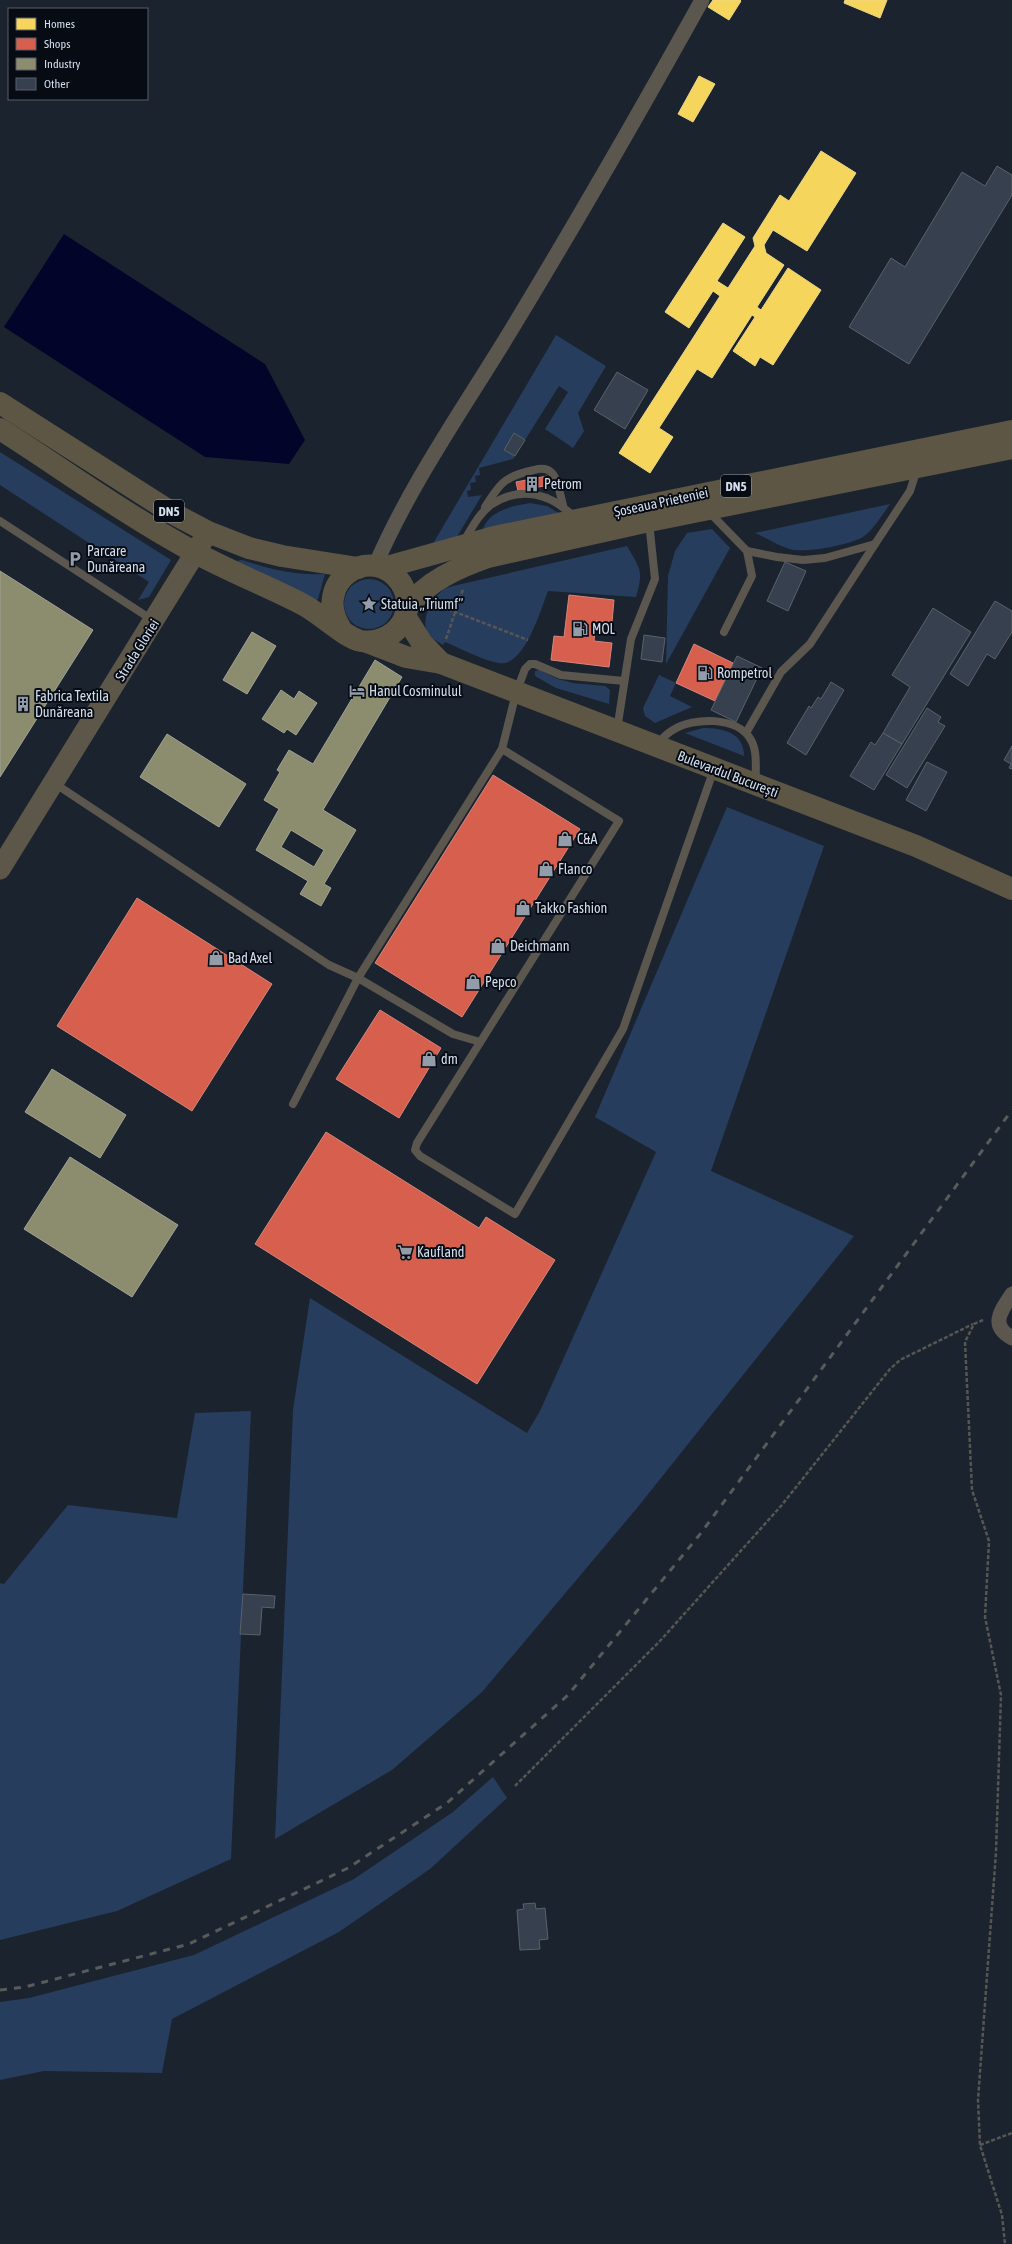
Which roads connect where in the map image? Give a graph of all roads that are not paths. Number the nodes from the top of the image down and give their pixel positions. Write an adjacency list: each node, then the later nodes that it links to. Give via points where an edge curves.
1 (702, 0): 17 (street, via 525,308 390,531)
2 (0, 403): 12 (main road, DN5, via 174,514)
3 (0, 429): 16 (main road, DN5)
4 (1012, 431): 8 (main road, Șoseaua Prieteniei / DN5)
5 (1012, 448): 6 (main road, Șoseaua Prieteniei / DN5)
6 (918, 468): 7 (main road, Șoseaua Prieteniei / DN5); 13 (lane, via 910,491)
7 (707, 510): 11 (main road, Șoseaua Prieteniei / DN5); 15 (lane)
8 (570, 512): 9 (lane, via 548,497 522,495 492,504); 9 (lane, via 556,478 540,468 516,474 503,482); 14 (main road, Șoseaua Prieteniei / DN5)
9 (478, 518): 14 (lane)
10 (0, 521): 19 (lane)
11 (649, 522): 18 (main road, Șoseaua Prieteniei / DN5, via 488,557 464,566 431,584 417,594); 24 (lane, via 655,579 631,639)
12 (208, 532): 16 (main road, Strada Gloriei); 17 (main road, DN5, via 249,548 282,556)
13 (875, 544): 15 (lane, via 826,558 803,560); 27 (lane, via 810,644 781,672)
14 (462, 545): 17 (main road, Șoseaua Prieteniei)
15 (747, 551): 21 (lane, via 752,576)
16 (196, 553): 19 (main road, Strada Gloriei); 20 (main road, DN5, via 303,605)
17 (372, 567): 18 (main road, DN5, via 390,572 402,584 406,596); 20 (main road, via 342,577 333,593 332,612)
18 (406, 612): 22 (main road, via 399,627 390,636); 23 (main road, via 422,643)
19 (155, 621): 31 (main road, Strada Gloriei)
20 (341, 629): 22 (main road, DN5, via 352,638)
21 (724, 632)
22 (367, 642): 23 (main road, via 406,657)
23 (443, 653): 25 (main road, Bulevardul București)
24 (624, 681): 25 (lane, via 561,675 530,664 525,669); 26 (lane)
25 (516, 693): 26 (main road, Bulevardul București); 29 (lane)
26 (616, 731): 28 (main road, Bulevardul București)
27 (746, 733): 28 (lane, via 724,722 700,720 673,729); 32 (lane, via 755,754)
28 (655, 746): 30 (main road, Bulevardul București)
29 (502, 749): 35 (lane); 36 (lane, via 619,821)
30 (714, 768): 32 (main road, Bulevardul București); 36 (lane, via 624,1029 515,1214 420,1156 415,1150)
31 (54, 783): 33 (main road, Strada Gloriei); 35 (lane, via 329,965)
32 (756, 785): 34 (main road, Bulevardul București, via 916,846)
33 (0, 869)
34 (1012, 890)
35 (358, 978): 36 (lane, via 453,1034); 37 (lane)
36 (480, 1042)
37 (293, 1104)
38 (1012, 1294): 39 (street, via 1001,1310 998,1321 1000,1328)
39 (1012, 1338)

